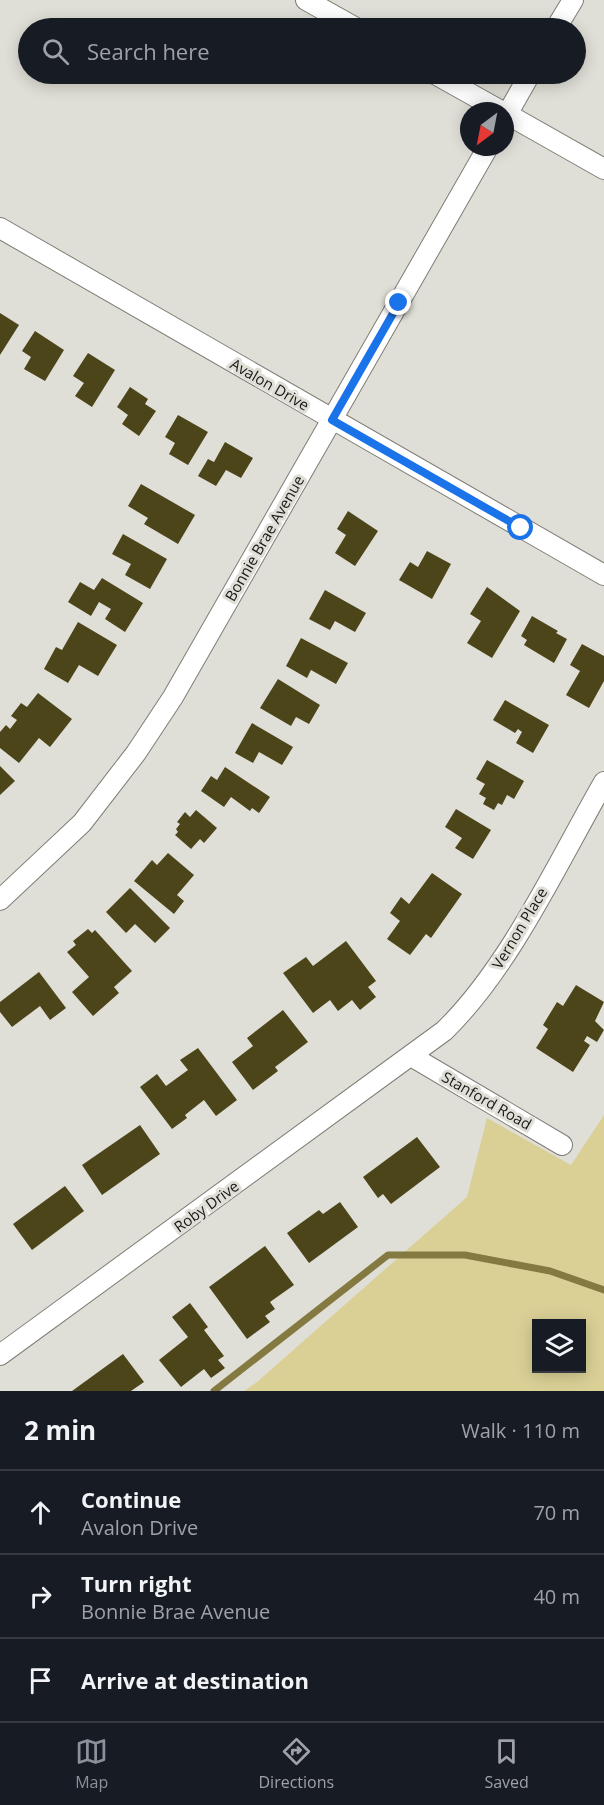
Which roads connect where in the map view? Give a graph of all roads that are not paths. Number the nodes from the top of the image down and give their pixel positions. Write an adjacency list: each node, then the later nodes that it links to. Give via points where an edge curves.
1 (306, 0): 3 (street)
2 (573, 0): 4 (street)
3 (338, 18)
4 (562, 18)
5 (452, 84): 7 (street)
6 (524, 84): 8 (street)
7 (484, 102)
8 (512, 102)
9 (514, 119): 11 (street)
10 (483, 156): 13 (street, Bonnie Brae Avenue)
11 (604, 169)
12 (0, 228): 13 (street, Avalon Drive)
13 (332, 420): 14 (street, Avalon Drive); 16 (street, Bonnie Brae Avenue, via 173,697 136,753 82,823)
14 (604, 575)
15 (604, 782): 17 (street, Vernon Place, via 477,996 444,1031)
16 (0, 900)
17 (411, 1056): 18 (street, Stanford Road); 19 (street, Roby Drive)
18 (562, 1145)
19 (0, 1355)

